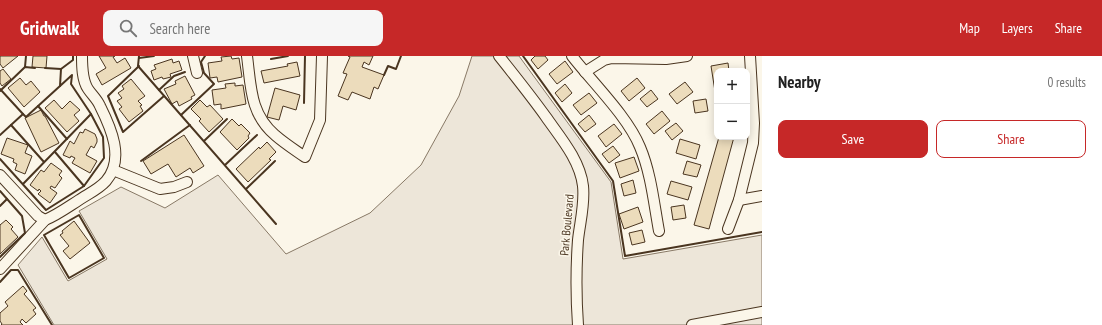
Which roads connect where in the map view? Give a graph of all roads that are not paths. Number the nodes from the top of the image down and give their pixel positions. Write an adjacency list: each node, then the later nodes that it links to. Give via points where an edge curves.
1 (82, 56): 12 (street, via 87,88 97,99 114,140 115,156)
2 (193, 56): 10 (street)
3 (247, 56): 4 (street, via 256,112 274,135 305,157 320,120)
4 (322, 56)
5 (500, 56): 22 (street, Park Boulevard, via 556,131 578,168 583,185 577,262)
6 (572, 56): 9 (street)
7 (687, 56): 9 (street, via 666,59 612,58)
8 (750, 56): 11 (street)
9 (585, 72): 19 (street, via 627,125 640,146 646,162)
10 (197, 73)
11 (758, 123): 16 (street)
12 (112, 170): 14 (street, via 160,189); 17 (street, via 107,180 98,188)
13 (0, 175): 17 (street, via 38,216)
14 (188, 182)
15 (762, 196): 16 (street)
16 (739, 200): 18 (street)
17 (45, 220): 20 (street)
18 (728, 229)
19 (659, 232)
20 (0, 269)
21 (762, 312): 23 (street)
22 (578, 325)
23 (692, 325)

